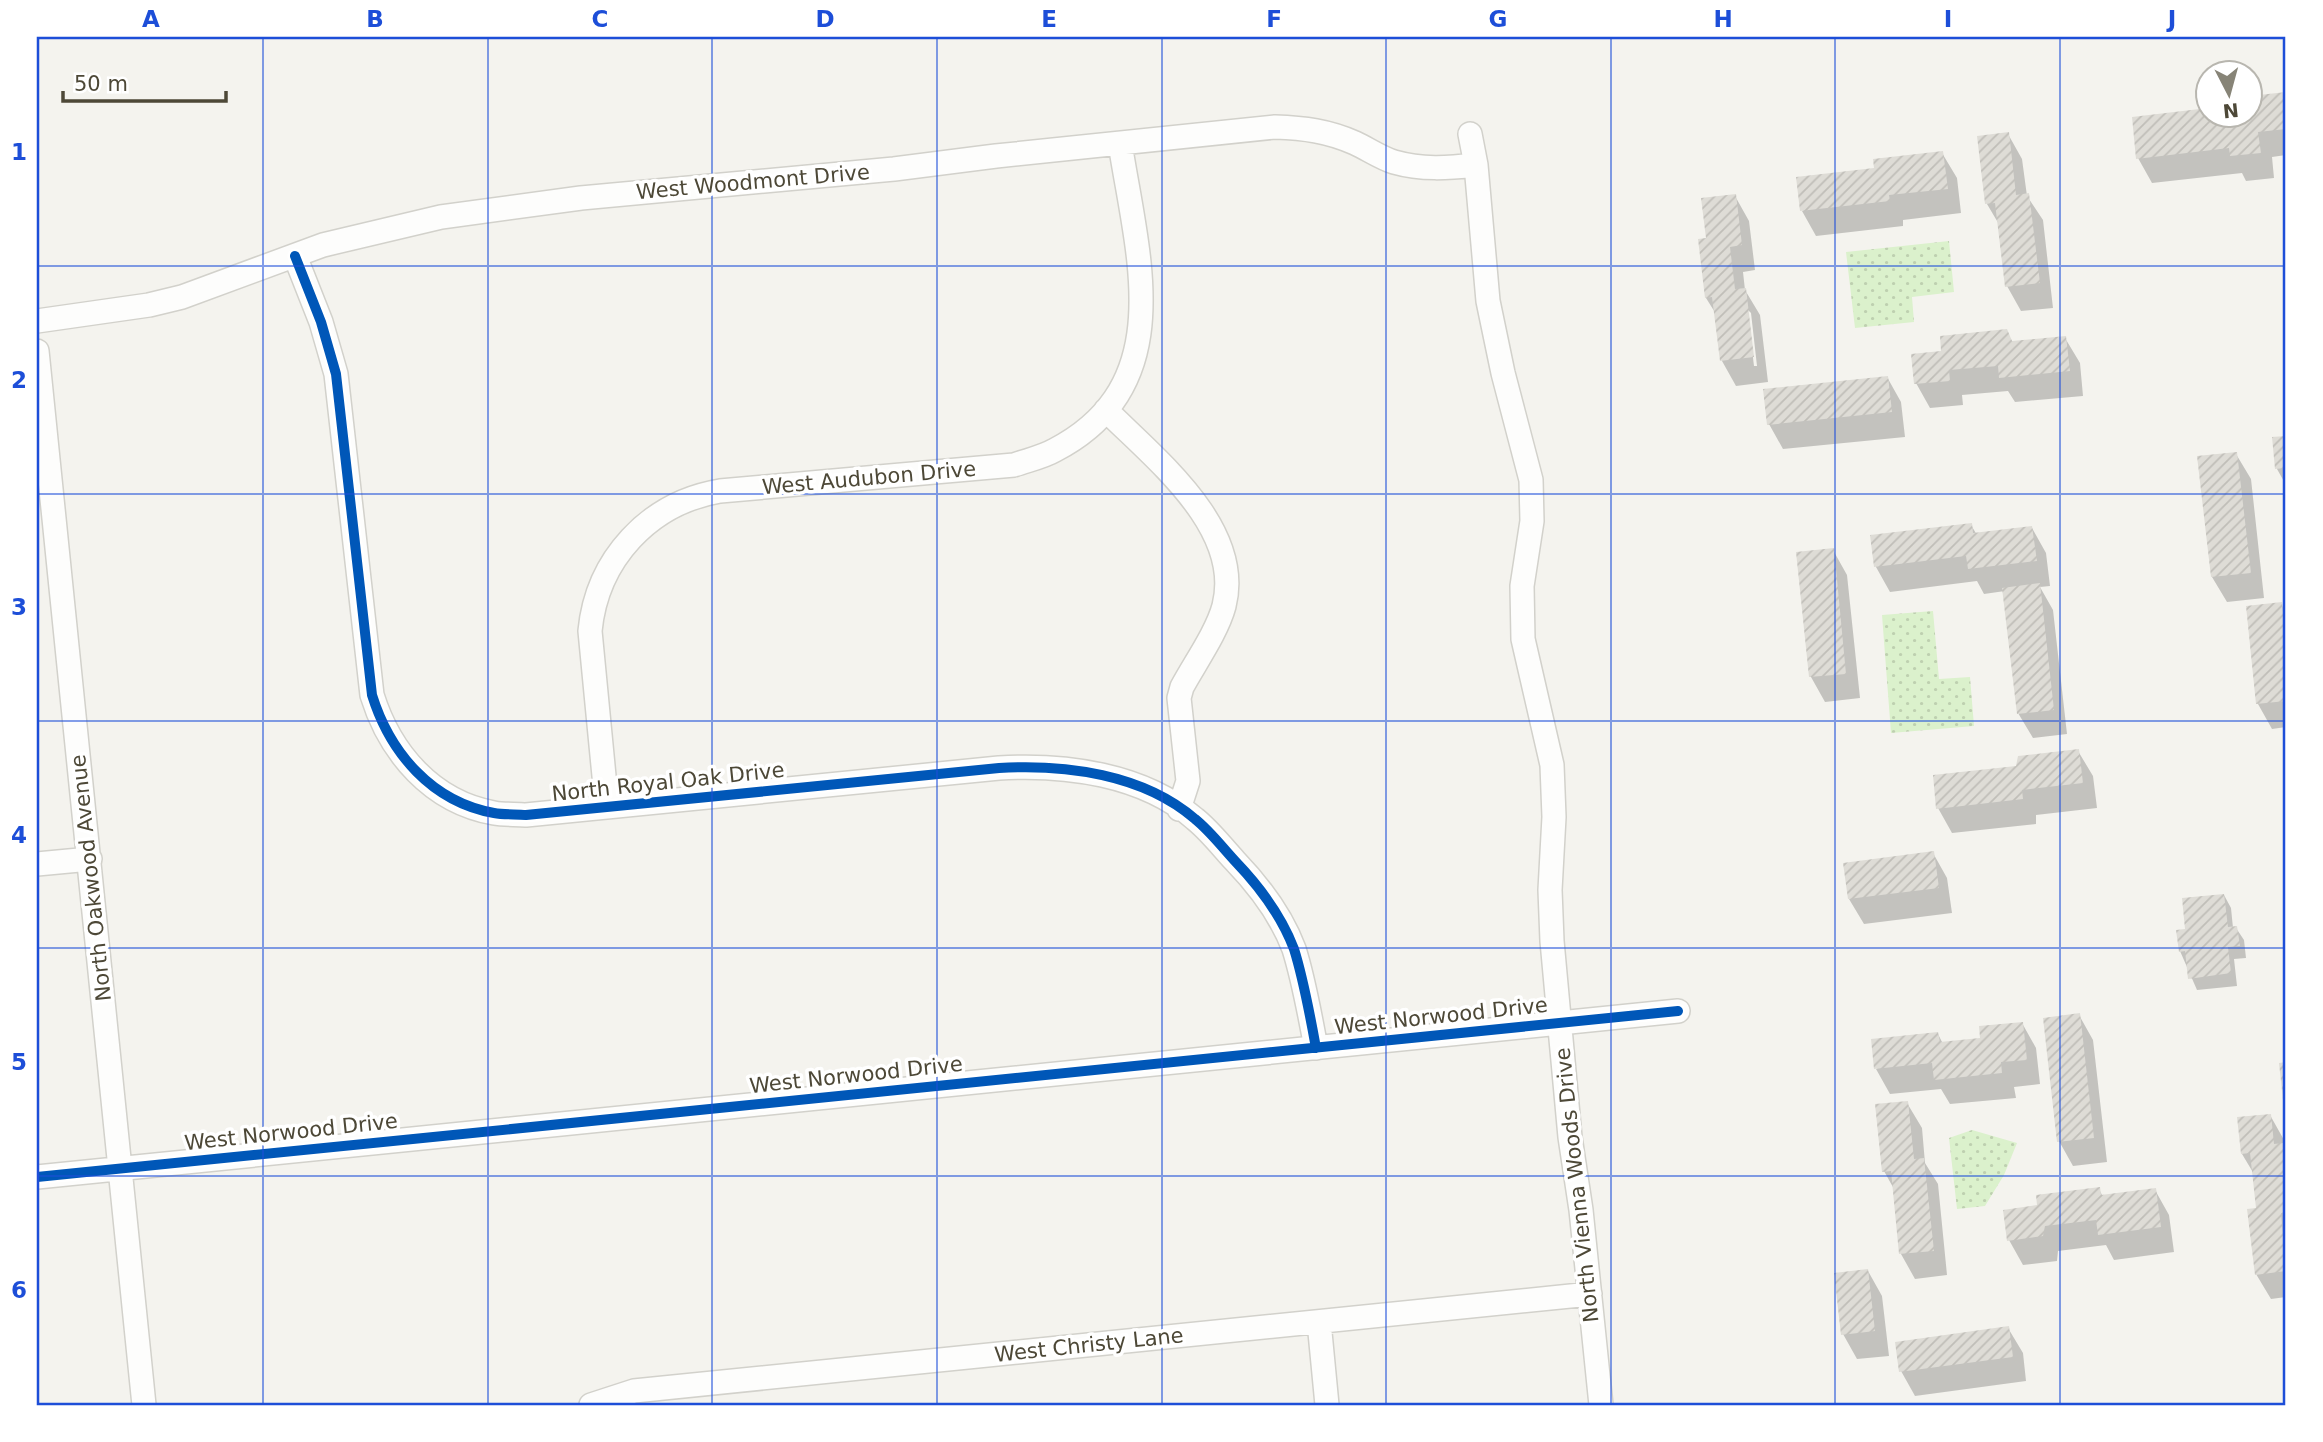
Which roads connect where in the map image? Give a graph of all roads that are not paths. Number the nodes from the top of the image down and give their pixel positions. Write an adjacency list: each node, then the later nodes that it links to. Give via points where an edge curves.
1 (1471, 134): 3 (street, North Vienna Woods Drive)
2 (1120, 142): 3 (street, West Woodmont Drive, via 1307,128 1340,136 1411,166); 4 (street, West Woodmont Drive, via 894,169 581,198 392,227); 7 (street, West Audubon Drive, via 1141,279 1142,323 1125,383)
3 (1476, 165): 13 (street, North Vienna Woods Drive, via 1488,301 1531,480 1532,521 1522,586 1524,639 1552,765 1550,890)
4 (295, 256): 5 (street, West Woodmont Drive, via 182,297); 8 (street, North Royal Oak Drive, via 336,374 369,675 390,739 422,778 442,792 494,813 527,815)
5 (37, 321)
6 (37, 351): 10 (street, North Oakwood Avenue)
7 (1106, 410): 8 (street, West Audubon Drive, via 1074,440 1014,465 698,494 643,526 614,559 592,611 590,631); 9 (street, via 1183,489 1206,517 1222,549 1224,607 1179,698 1188,781)
8 (607, 807): 9 (street, North Royal Oak Drive, via 1036,766 1100,775)
9 (1179, 808): 14 (street, North Royal Oak Drive, via 1195,818 1248,874 1285,929)
10 (90, 859): 11 (street); 15 (street, North Oakwood Avenue)
11 (37, 864)
12 (1678, 1012): 13 (street, West Norwood Drive)
13 (1559, 1023): 14 (street, West Norwood Drive); 17 (street, North Vienna Woods Drive)
14 (1317, 1048): 15 (street, West Norwood Drive)
15 (120, 1168): 16 (street, West Norwood Drive); 19 (street, North Oakwood Avenue)
16 (37, 1177)
17 (1590, 1294): 18 (street, West Christy Lane); 22 (street, North Vienna Woods Drive)
18 (1319, 1322): 20 (street, West Christy Lane, via 634,1391); 21 (street)
19 (144, 1405)
20 (591, 1405)
21 (1328, 1405)
22 (1601, 1405)

